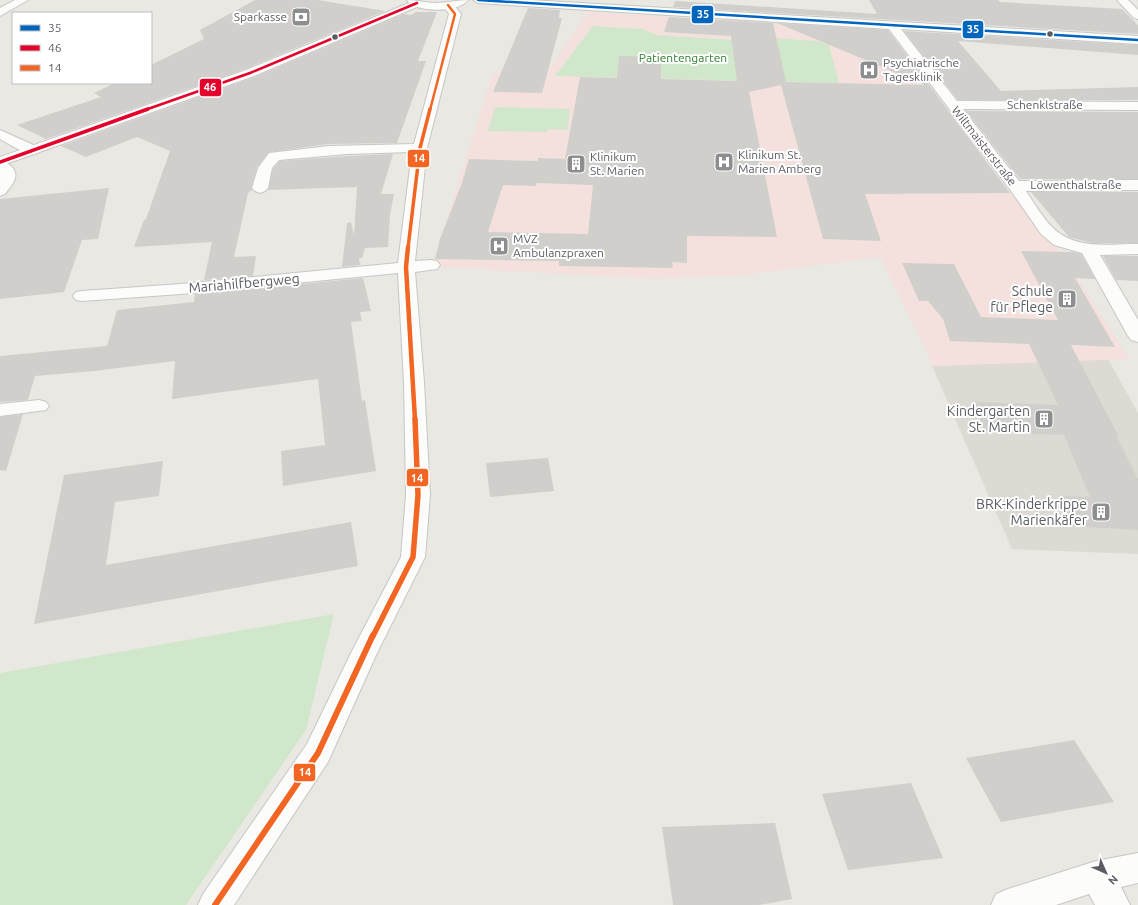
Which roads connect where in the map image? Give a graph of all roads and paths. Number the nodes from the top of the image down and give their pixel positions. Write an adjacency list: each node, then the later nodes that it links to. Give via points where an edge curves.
1 (23, 0): 8 (street)
2 (463, 0): 7 (street)
3 (478, 0): 9 (street)
4 (700, 0): 9 (street)
5 (1122, 0): 10 (street)
6 (415, 2): 7 (street, via 431,6); 17 (street, via 250,73)
7 (448, 5): 16 (street, via 455,14)
8 (0, 14)
9 (701, 14): 11 (street)
10 (1138, 16)
11 (892, 26): 12 (street); 13 (street, Wiltmaisterstraße)
12 (1138, 40)
13 (953, 105): 14 (street, Schenklstraße); 20 (street, Wiltmaisterstraße)
14 (1138, 106)
15 (0, 134): 17 (street)
16 (420, 148): 21 (street, via 308,151 274,156 266,168); 26 (street)
17 (33, 150): 18 (street)
18 (0, 163): 22 (street, via 8,172 8,179)
19 (1138, 185): 20 (street, Löwenthalstraße)
20 (1015, 186): 23 (street, Wiltmaisterstraße, via 1048,232 1072,246)
21 (260, 188)
22 (0, 191)
23 (1088, 249): 24 (street, Wiltmaisterstraße); 28 (street)
24 (1138, 249)
25 (431, 265): 26 (street, Mariahilfbergweg)
26 (406, 267): 27 (street, Mariahilfbergweg); 33 (street, via 418,495 413,557 364,653 318,753)
27 (82, 296)
28 (1138, 336)
29 (39, 406): 30 (street)
30 (0, 410)
31 (1138, 868): 32 (street)
32 (1096, 876): 34 (street); 35 (street)
33 (215, 905)
34 (1008, 905)
35 (1113, 905)

